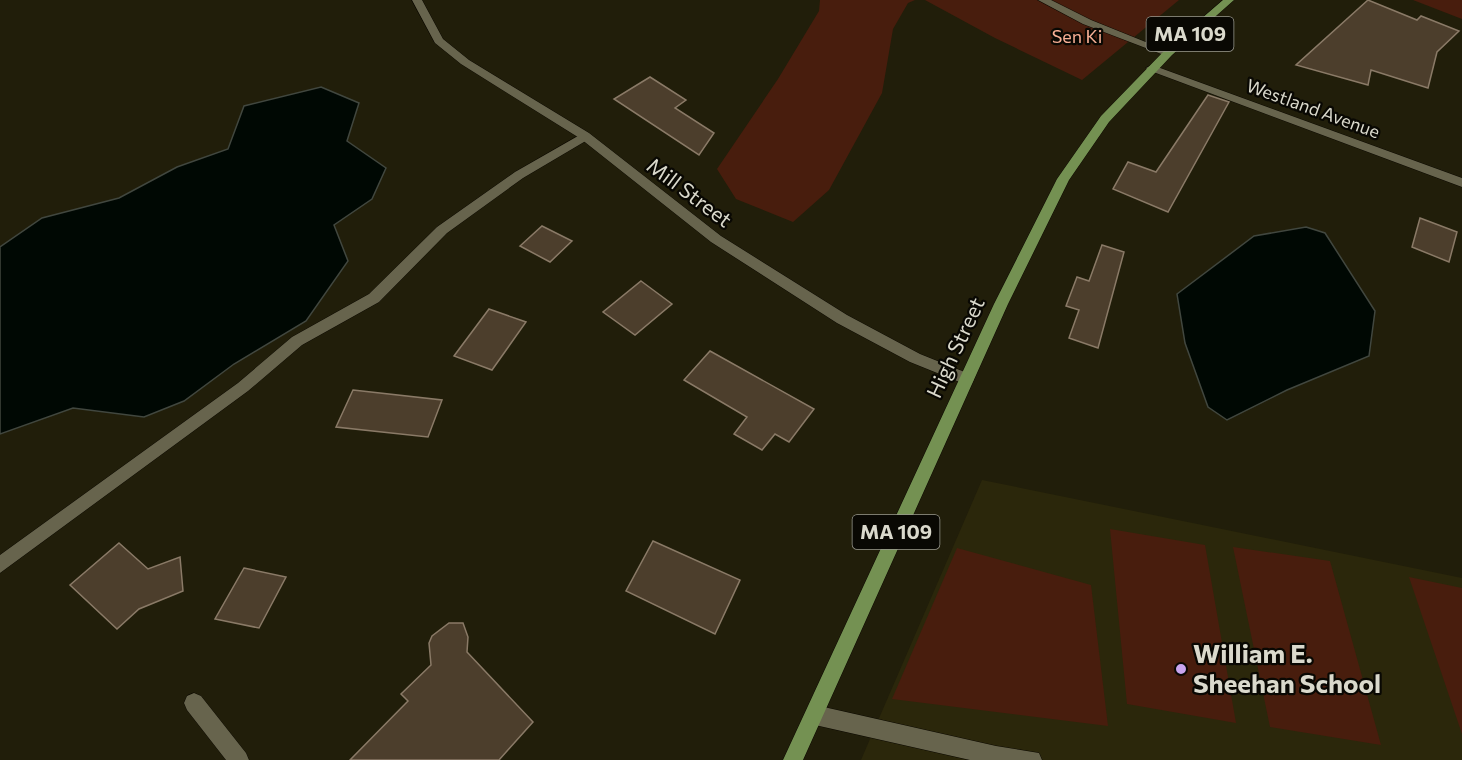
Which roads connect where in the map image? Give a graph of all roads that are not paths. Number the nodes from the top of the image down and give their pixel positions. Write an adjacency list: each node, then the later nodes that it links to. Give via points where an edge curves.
1 (417, 0): 6 (street, Mill Street, via 439,41 465,62)
2 (1043, 0): 4 (street, via 1087,22)
3 (1229, 0): 4 (main road, High Street / MA 109)
4 (1168, 53): 5 (main road, High Street / MA 109)
5 (1152, 68): 7 (street, Westland Avenue); 8 (main road, High Street / MA 109, via 1105,119 1063,179)
6 (585, 136): 8 (street, Mill Street, via 716,239 842,319 915,358); 9 (street, via 442,230 374,298 297,341 243,387)
7 (1462, 183)
8 (967, 379): 11 (main road, High Street / MA 109)
9 (0, 565)
10 (194, 703): 12 (street)
11 (815, 715): 13 (main road, High Street / MA 109); 14 (street, via 996,756)
12 (239, 760)
13 (793, 760)
14 (1032, 760)

